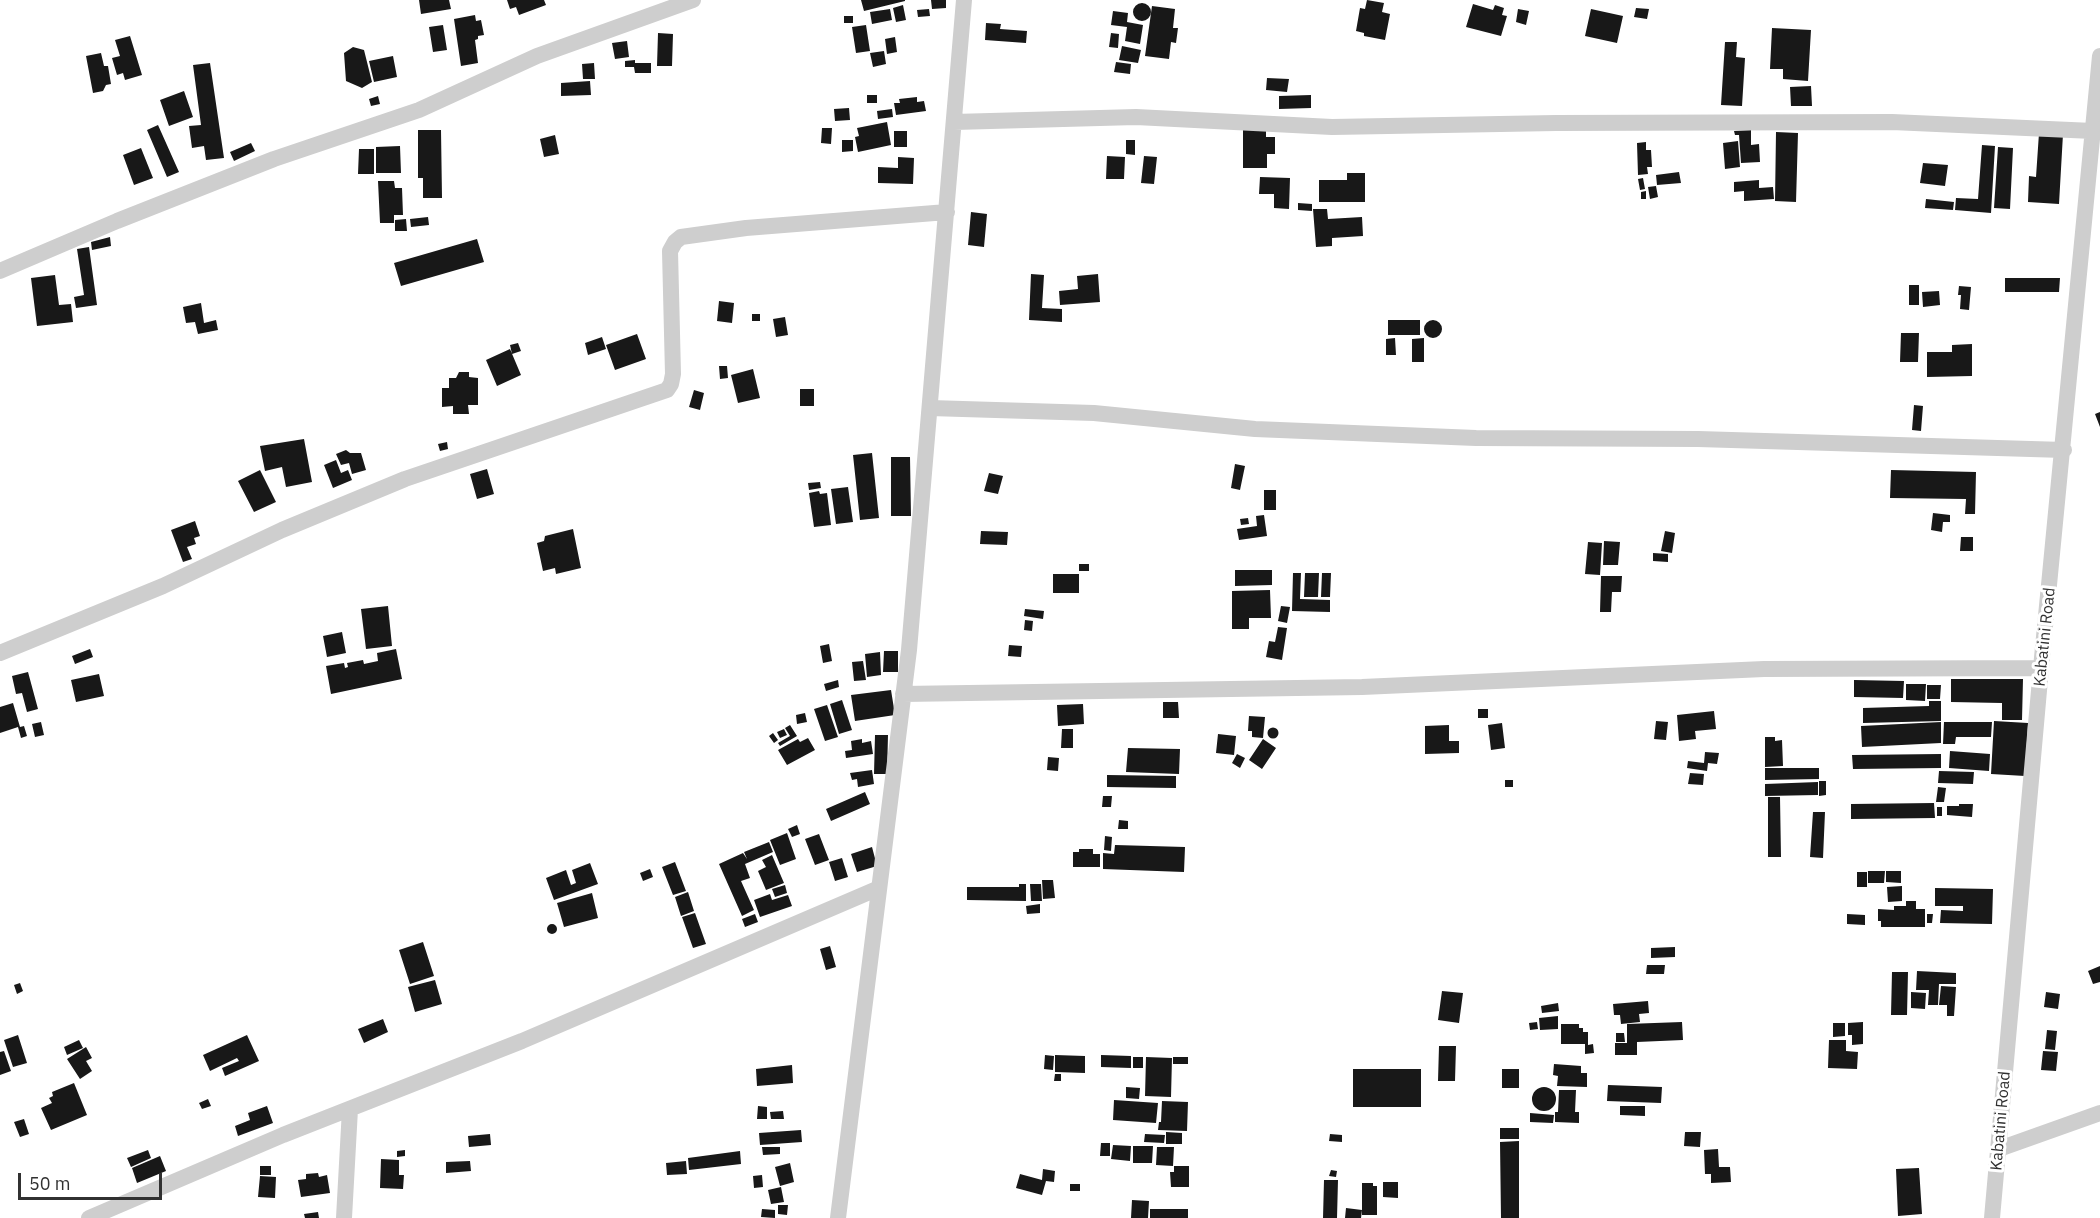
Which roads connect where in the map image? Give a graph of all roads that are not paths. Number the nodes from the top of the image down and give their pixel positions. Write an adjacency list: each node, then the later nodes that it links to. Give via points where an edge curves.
1 (693, 0): 7 (street, via 537,56 419,110 274,159)
2 (964, 0): 4 (street)
3 (2100, 56): 5 (street, Kabatini Road)
4 (954, 122): 5 (street, via 1136,117 1332,127 1892,122); 6 (street)
5 (2093, 131): 9 (street, Kabatini Road)
6 (947, 212): 8 (street); 10 (street, via 681,237 670,251 669,260 673,374 668,390 405,479)
7 (0, 271)
8 (930, 408): 9 (street, via 1094,413 1255,429 1476,438 1698,439); 12 (street)
9 (2064, 450): 11 (street, Kabatini Road)
10 (0, 654)
11 (2041, 668): 12 (street, via 1764,669 1362,687); 16 (street, Kabatini Road)
12 (903, 694): 13 (street)
13 (879, 888): 14 (street, via 522,1041); 19 (street)
14 (350, 1109): 17 (street); 18 (street)
15 (2100, 1113): 16 (street)
16 (1999, 1149): 20 (street, Kabatini Road)
17 (89, 1218)
18 (344, 1218)
19 (838, 1218)
20 (1992, 1218)

